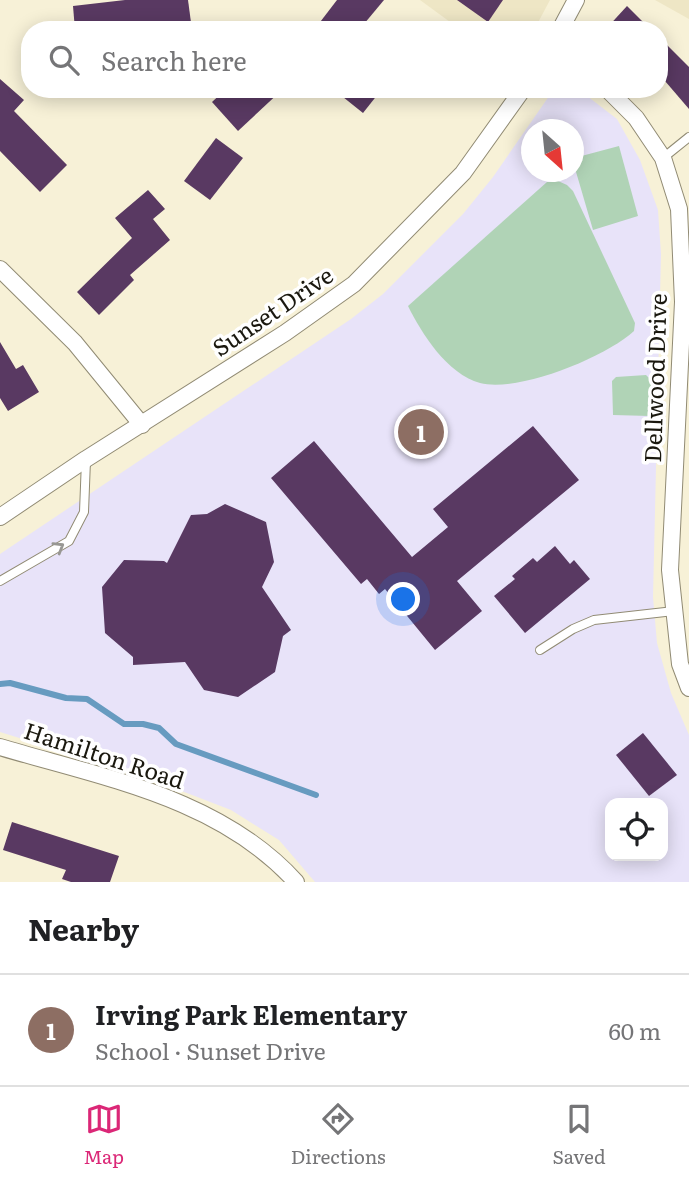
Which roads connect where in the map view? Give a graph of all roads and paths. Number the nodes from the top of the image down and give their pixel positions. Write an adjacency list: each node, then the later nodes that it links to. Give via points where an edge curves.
1 (576, 0): 2 (street)
2 (565, 21)
3 (517, 98): 9 (street, Sunset Drive, via 463,173 354,284)
4 (616, 98): 6 (street, Dellwood Drive)
5 (689, 137): 6 (lane)
6 (663, 158): 8 (street, Dellwood Drive, via 679,209)
7 (0, 270): 9 (street, via 75,343)
8 (686, 302): 13 (street, Dellwood Drive, via 670,570)
9 (142, 425): 10 (street, Sunset Drive)
10 (86, 459): 11 (street, Sunset Drive); 12 (lane, one-way to 10, via 69,541 84,512)
11 (0, 517)
12 (0, 581)
13 (674, 611): 14 (lane, via 594,620); 15 (street, Dellwood Drive, via 680,664)
14 (540, 650)
15 (689, 688)
16 (0, 747): 17 (street, Hamilton Road, via 166,796 229,827 277,861)
17 (296, 882)

